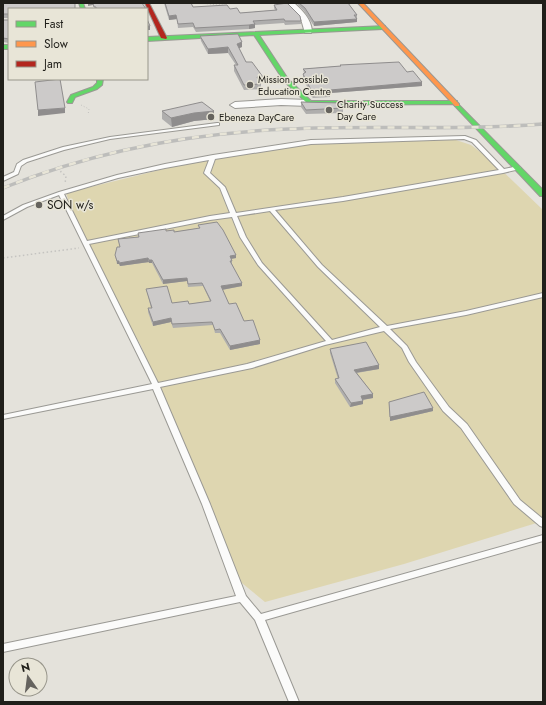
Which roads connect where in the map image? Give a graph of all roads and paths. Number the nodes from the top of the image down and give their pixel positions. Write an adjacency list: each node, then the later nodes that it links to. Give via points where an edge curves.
1 (147, 3): 9 (street)
2 (201, 3): 3 (path)
3 (228, 3)
4 (290, 3): 7 (street, via 304,17)
5 (360, 3): 6 (street)
6 (383, 27): 7 (street); 15 (street)
7 (308, 31): 8 (street)
8 (255, 34): 9 (street); 12 (street)
9 (164, 38): 10 (street)
10 (148, 39)
11 (100, 80): 13 (street, via 100,84 95,88 73,96)
12 (299, 95): 14 (street); 16 (street)
13 (70, 102): 18 (path, via 87,107 90,112)
14 (281, 102): 16 (street); 17 (street)
15 (455, 102): 16 (street); 22 (street)
16 (309, 103)
17 (235, 105)
18 (88, 115)
19 (217, 124): 24 (lane, via 118,137 63,149 19,165 16,173)
20 (213, 157): 23 (lane, via 311,142 461,137 474,141); 25 (lane, via 139,172); 28 (lane, via 207,173 222,187)
21 (60, 166): 25 (path, via 61,172 66,176 66,187)
22 (518, 168): 23 (lane); 26 (street)
23 (503, 171): 27 (lane)
24 (3, 179)
25 (61, 193): 29 (lane, via 25,206); 30 (lane)
26 (543, 194)
27 (272, 210): 28 (lane); 33 (lane, via 320,266)
28 (234, 215): 30 (lane, via 192,221); 34 (lane, via 243,237 260,264)
29 (3, 218)
30 (87, 245): 31 (path); 35 (lane)
31 (3, 258)
32 (543, 295): 33 (lane)
33 (386, 328): 34 (lane); 37 (lane, via 405,347 446,409 464,426 517,502)
34 (331, 342): 35 (lane, via 249,366)
35 (156, 386): 36 (lane); 39 (lane)
36 (3, 417)
37 (543, 524)
38 (543, 538): 40 (lane)
39 (242, 598): 40 (lane); 41 (lane)
40 (259, 618): 42 (lane)
41 (3, 648)
42 (294, 702)

